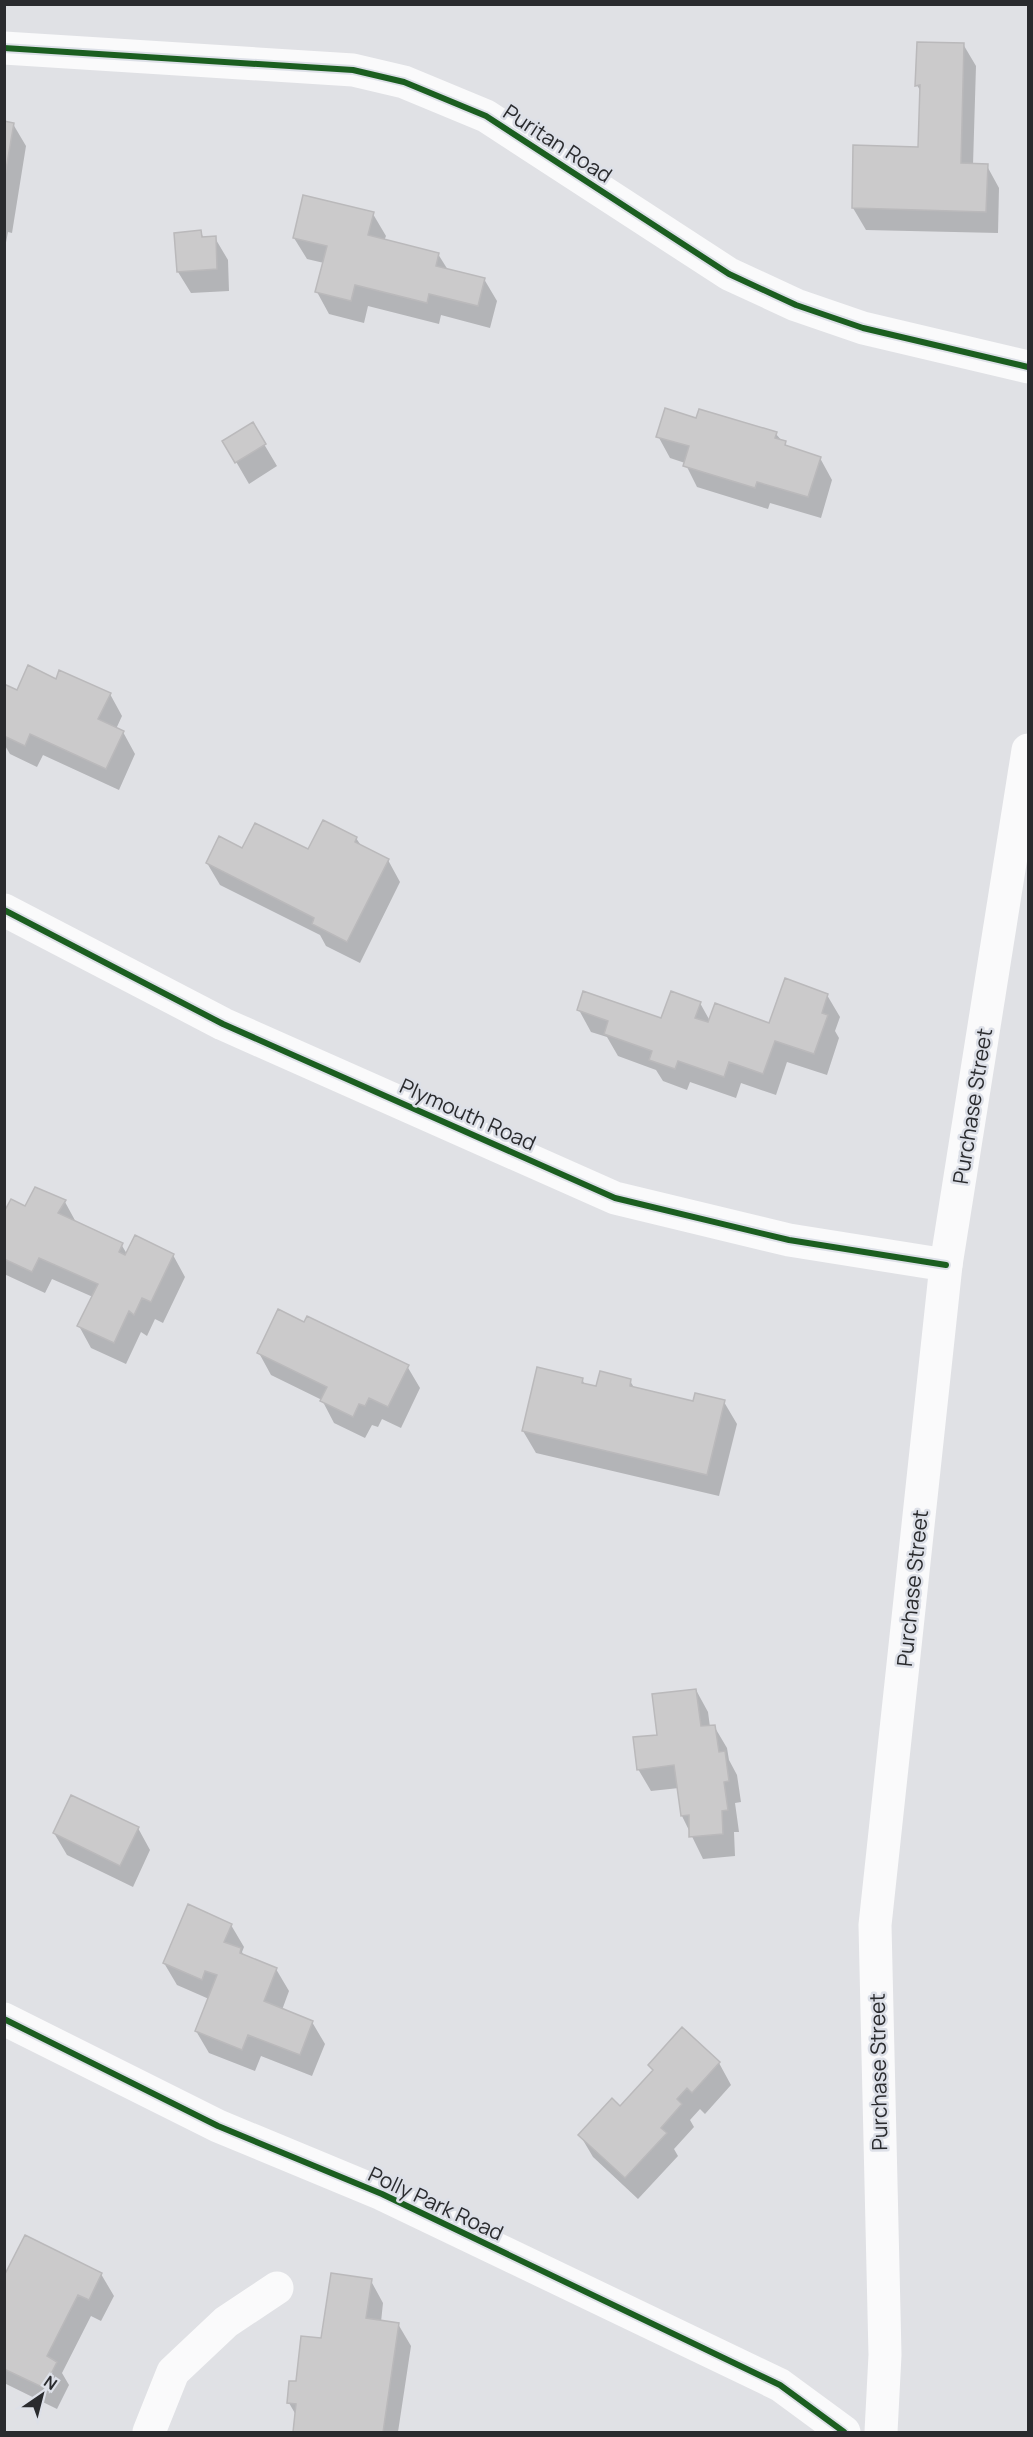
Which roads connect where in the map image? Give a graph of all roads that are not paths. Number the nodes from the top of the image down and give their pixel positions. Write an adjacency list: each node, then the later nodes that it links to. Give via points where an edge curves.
1 (4, 48): 2 (street, Puritan Road, via 353,70 404,82 486,116 729,274 796,305 863,328)
2 (1029, 367)
3 (1029, 750): 5 (street, Purchase Street)
4 (4, 910): 5 (street, Plymouth Road, via 223,1024 615,1198 789,1240)
5 (946, 1265): 10 (street, Purchase Street, via 875,1925 885,2355)
6 (4, 2019): 9 (street, Polly Park Road, via 218,2126 382,2194 780,2385)
7 (277, 2288): 8 (street, via 226,2322 172,2372)
8 (150, 2433)
9 (844, 2433)
10 (881, 2433)

